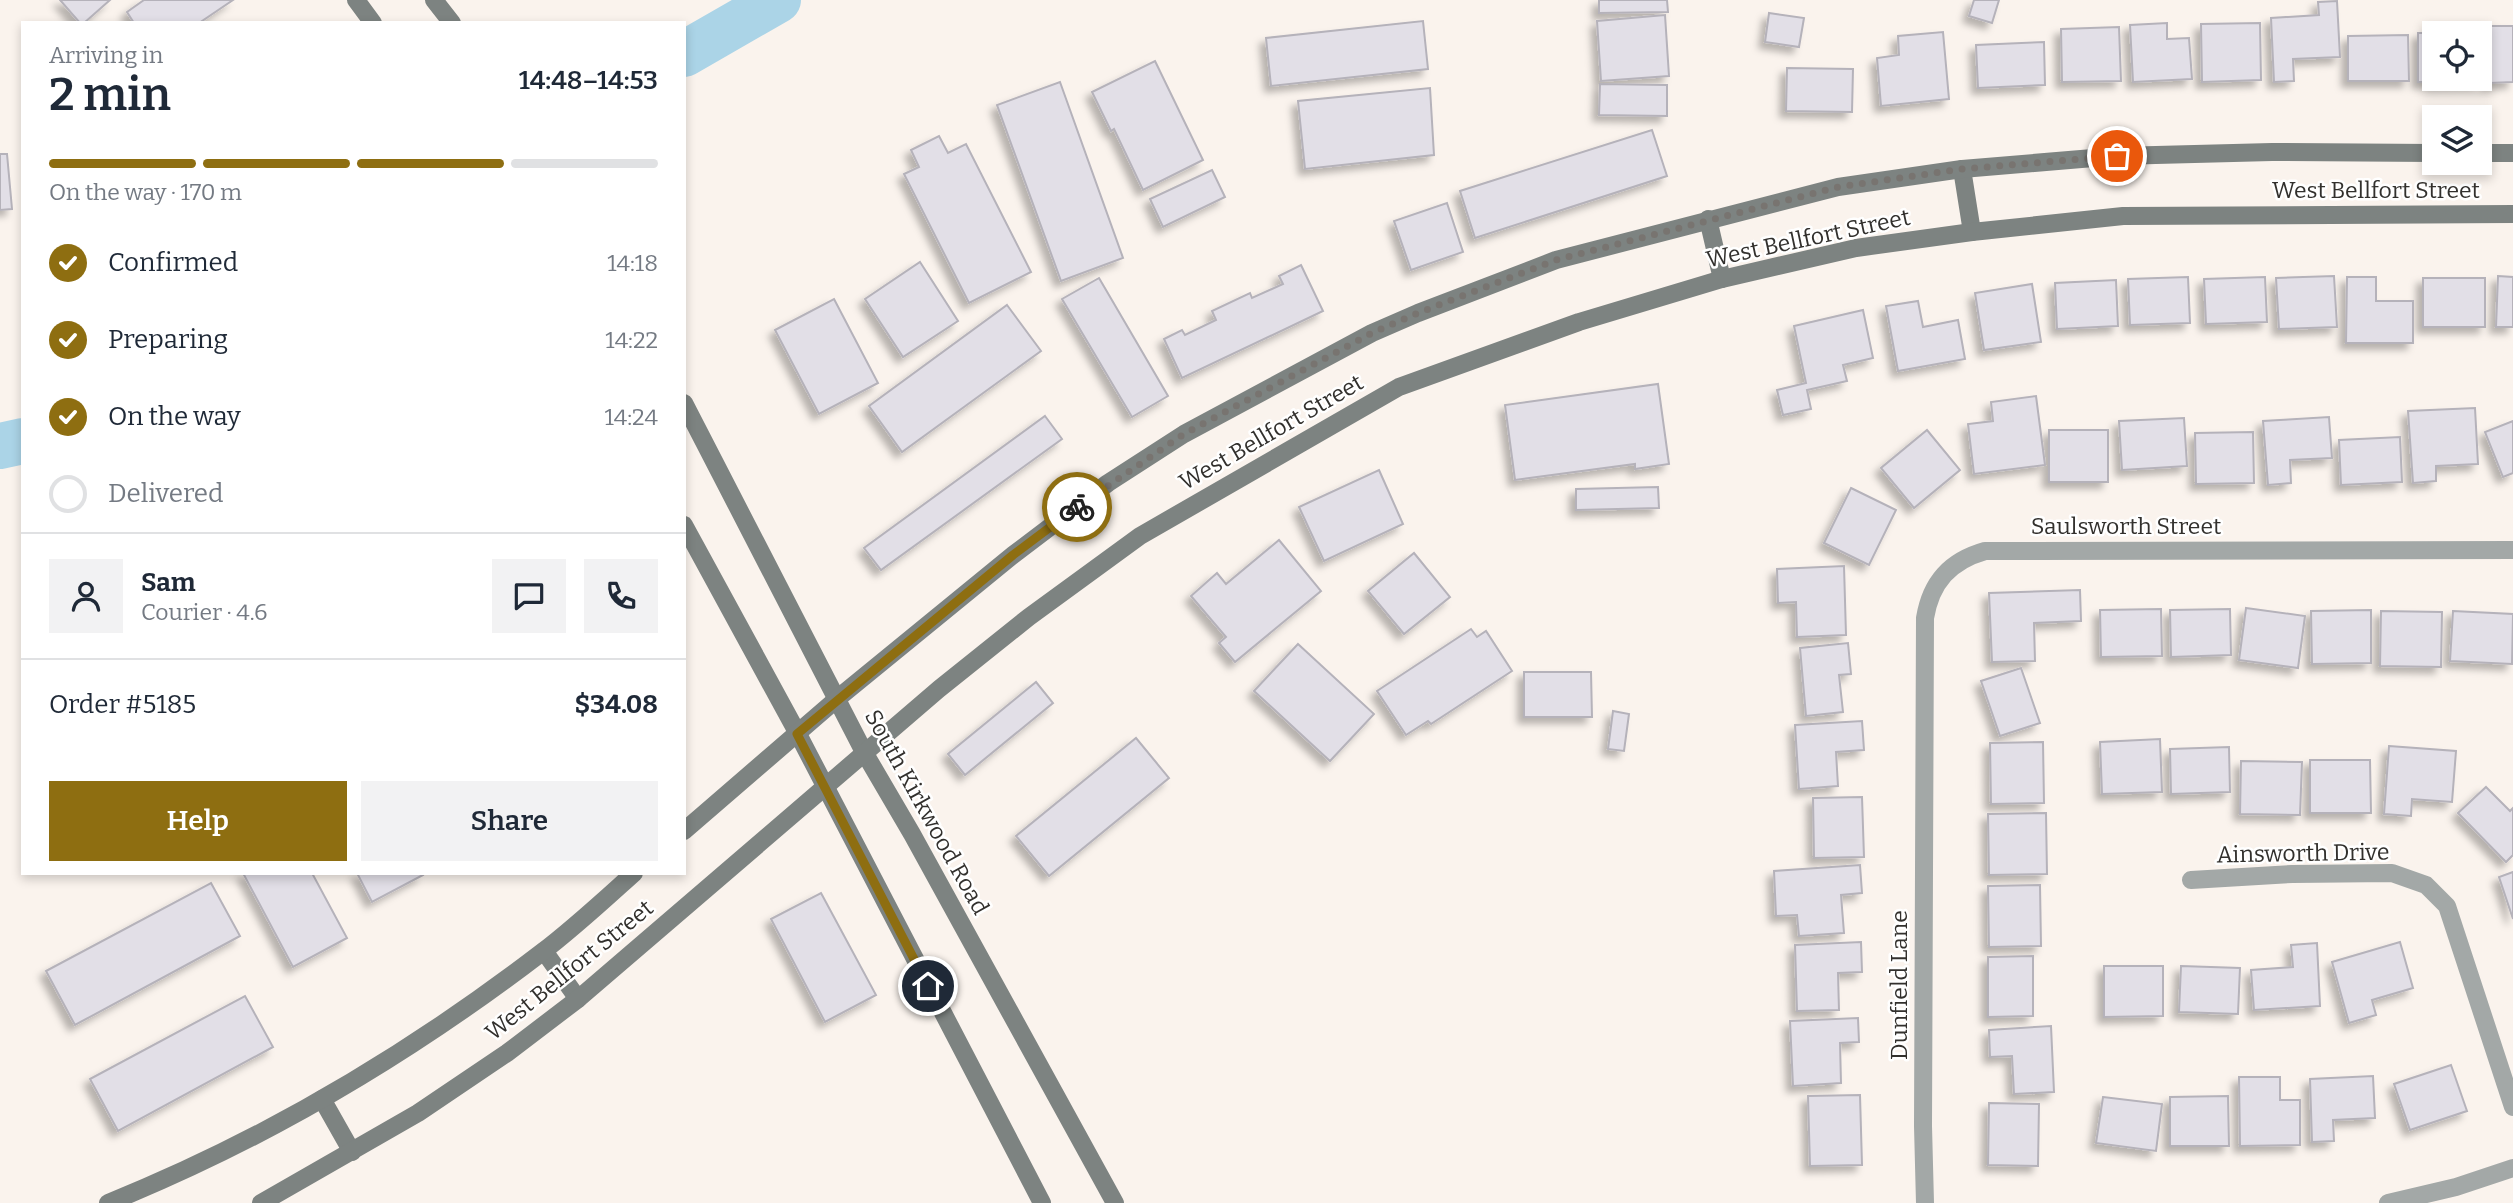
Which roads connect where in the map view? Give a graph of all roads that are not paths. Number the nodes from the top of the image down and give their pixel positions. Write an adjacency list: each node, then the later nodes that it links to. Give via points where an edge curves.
1 (356, 0): 3 (main road)
2 (434, 0): 4 (main road)
3 (372, 21)
4 (450, 21)
5 (2422, 153): 8 (main road, West Bellfort Street, via 2117,156)
6 (2492, 153): 7 (main road, West Bellfort Street)
7 (2513, 153)
8 (1962, 169): 10 (main road, West Bellfort Street, via 1838,187); 11 (main road)
9 (2513, 214): 11 (main road, West Bellfort Street, via 2123,216)
10 (1708, 219): 12 (main road); 16 (main road, West Bellfort Street, via 1556,260 1418,313 1184,434 1013,555)
11 (1972, 232): 12 (main road, West Bellfort Street, via 1856,248)
12 (1722, 279): 18 (main road, West Bellfort Street, via 1579,322 1399,387 1140,536 1029,617)
13 (686, 407): 16 (main road, South Kirkwood Road)
14 (686, 529): 17 (main road)
15 (2513, 550): 19 (street, Saulsworth Street, via 1985,551 1970,555 1943,574 1927,602)
16 (838, 698): 17 (main road, West Bellfort Street); 18 (main road, South Kirkwood Road)
17 (797, 734): 20 (main road); 21 (main road, West Bellfort Street)
18 (864, 752): 20 (main road, West Bellfort Street); 33 (main road, South Kirkwood Road)
19 (1925, 766): 34 (street, Dunfield Lane)
20 (825, 787): 25 (main road, West Bellfort Street); 32 (main road)
21 (686, 829)
22 (633, 875): 24 (main road, West Bellfort Street)
23 (2191, 880): 27 (street, Ainsworth Drive, via 2392,873 2426,886 2447,906)
24 (544, 951): 25 (main road); 26 (main road, West Bellfort Street)
25 (578, 999): 28 (main road, West Bellfort Street, via 429,1106)
26 (322, 1099): 28 (main road); 30 (main road, West Bellfort Street)
27 (2513, 1107)
28 (352, 1152): 31 (main road, West Bellfort Street)
29 (2513, 1168): 35 (street)
30 (108, 1203)
31 (261, 1203)
32 (1042, 1203)
33 (1115, 1203)
34 (1925, 1203)
35 (2388, 1203)

